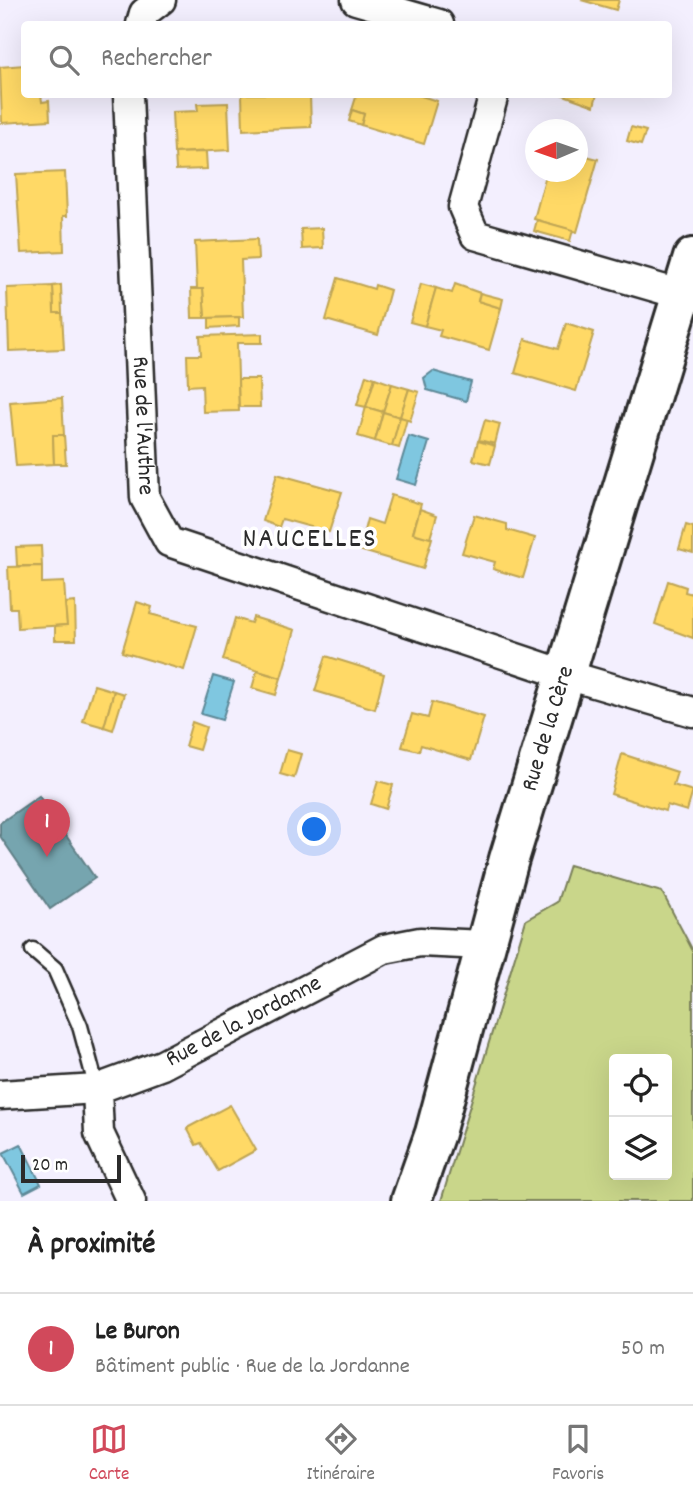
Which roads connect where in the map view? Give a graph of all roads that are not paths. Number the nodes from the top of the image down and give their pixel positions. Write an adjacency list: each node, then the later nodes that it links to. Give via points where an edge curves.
1 (161, 0): 3 (street, via 144,13)
2 (356, 0): 4 (street)
3 (142, 21)
4 (429, 21)
5 (128, 98): 9 (street, Rue de l'Authre, via 145,498 169,542)
6 (493, 98): 8 (street, via 463,206 475,235)
7 (693, 258): 8 (street, Rue de la Cère)
8 (688, 296): 9 (street, Rue de la Cère)
9 (567, 675): 10 (street, Rue de l'Authre); 11 (street, Rue de la Cère)
10 (693, 712)
11 (484, 945): 13 (street, Rue de la Jordanne, via 420,942 384,949 162,1065); 16 (street, Rue de la Cère, via 435,1133)
12 (33, 950): 13 (lane, via 55,969 80,1026)
13 (97, 1088): 14 (street, Rue de la Jordanne); 15 (street, via 99,1133)
14 (0, 1095)
15 (123, 1198)
16 (411, 1201)

